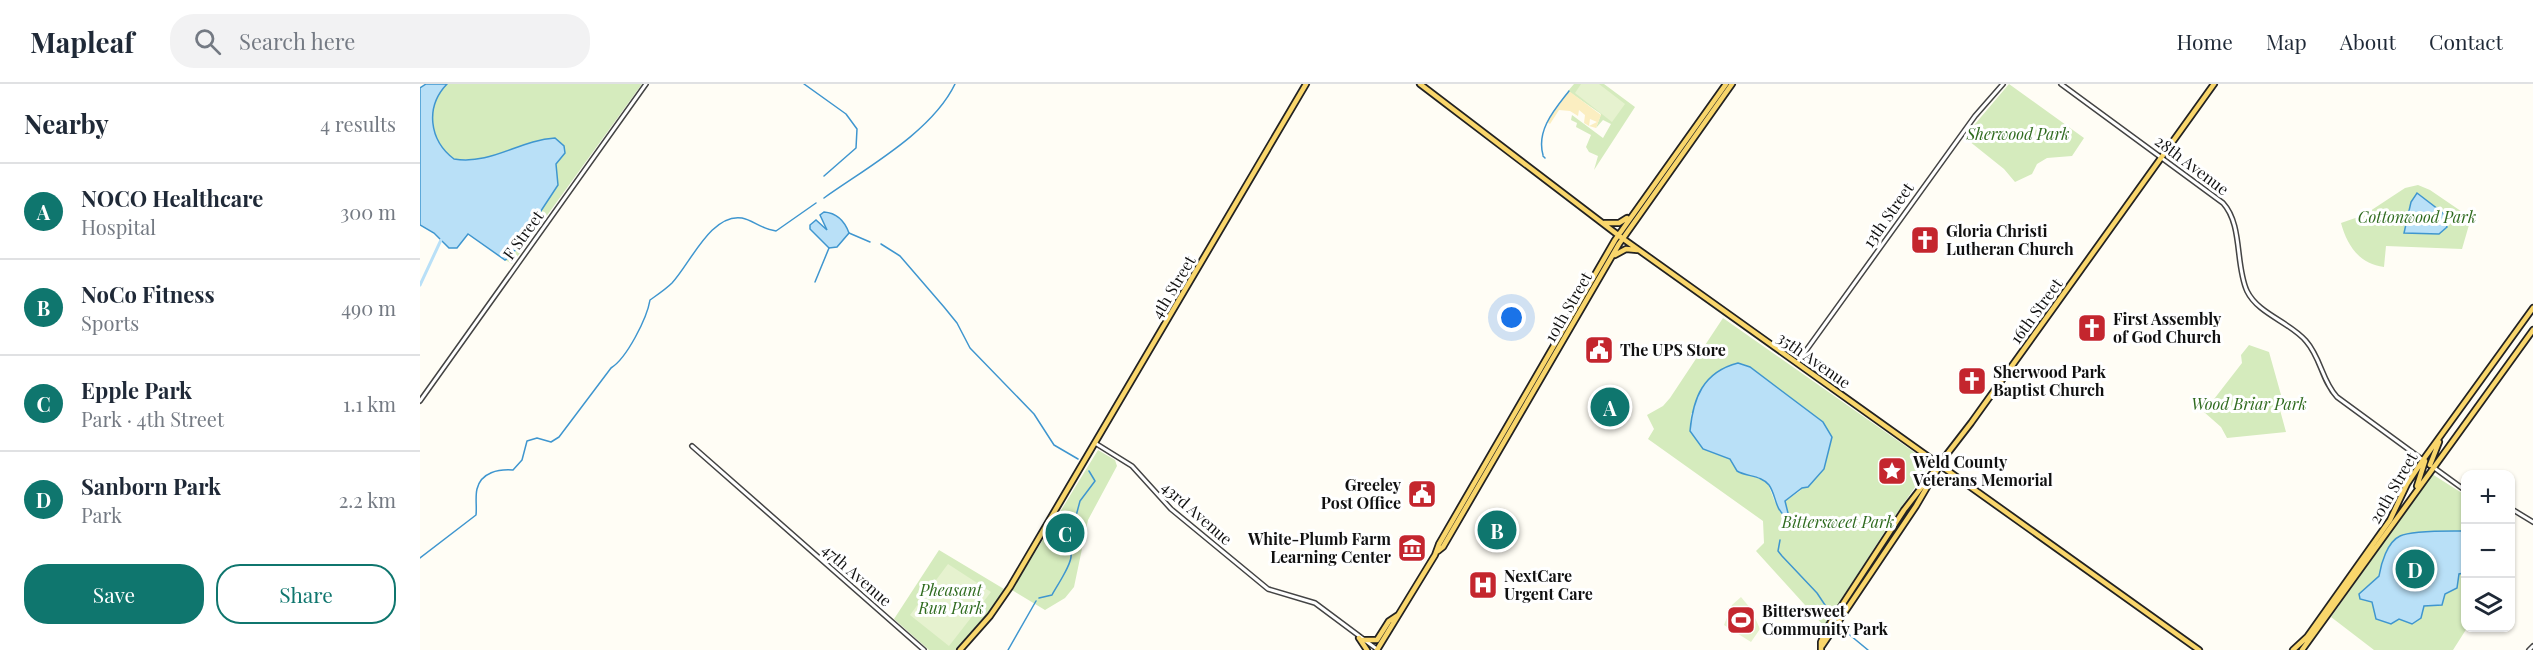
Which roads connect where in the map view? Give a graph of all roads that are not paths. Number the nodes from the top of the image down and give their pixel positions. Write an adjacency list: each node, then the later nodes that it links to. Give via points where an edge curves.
1 (646, 84): 18 (street, F Street)
2 (1306, 84): 20 (main road, 4th Street)
3 (1420, 84): 11 (main road, 35th Avenue)
4 (1729, 84): 9 (main road, 10th Street); 9 (main road, 10th Street)
5 (2003, 84): 17 (street, 13th Street, via 1975,116)
6 (2061, 84): 8 (street, 28th Avenue)
7 (2214, 84): 8 (main road, 16th Street)
8 (2162, 157): 22 (main road, 16th Street); 23 (street, 28th Avenue, via 2228,208 2248,294 2307,342 2332,392)
9 (1670, 167): 10 (main road, 10th Street); 12 (main road, 10th Street)
10 (1636, 210): 11 (main road, via 1619,223); 12 (main road, 10th Street)
11 (1603, 223): 12 (main road, 35th Avenue)
12 (1620, 237): 13 (main road, 35th Avenue); 14 (main road, 10th Street); 28 (main road, 10th Street, via 1478,472)
13 (1638, 250): 14 (main road, via 1621,250); 17 (main road, 35th Avenue)
14 (1608, 262): 28 (main road, 10th Street)
15 (2533, 308): 19 (main road, 20th Street)
16 (2533, 330): 23 (main road, 20th Street)
17 (1797, 363): 22 (main road, 35th Avenue)
18 (420, 401)
19 (2442, 434): 23 (main road); 23 (main road, 20th Street)
20 (1095, 443): 30 (street, 43rd Avenue, via 1132,466 1171,509 1268,589 1315,603); 34 (main road, 4th Street, via 1002,600)
21 (692, 446): 33 (street, 47th Avenue)
22 (1940, 464): 32 (main road, 16th Street); 37 (main road, 35th Avenue)
23 (2428, 464): 24 (street, 28th Avenue); 25 (main road); 25 (main road, 20th Street); 38 (main road, 20th Street, via 2407,484 2390,520 2307,637)
24 (2461, 487)
25 (2415, 492): 39 (main road, 20th Street)
26 (2515, 511): 27 (street)
27 (2533, 522)
28 (1438, 551): 29 (main road, 10th Street)
29 (1400, 613): 30 (main road, via 1389,621 1377,640); 36 (main road, 10th Street)
30 (1361, 639): 35 (main road); 36 (street, 43rd Avenue)
31 (2533, 646): 40 (street)
32 (1822, 648)
33 (924, 650)
34 (960, 650)
35 (1367, 650)
36 (1377, 650)
37 (2199, 650)
38 (2293, 650)
39 (2302, 650)
40 (2529, 650)

